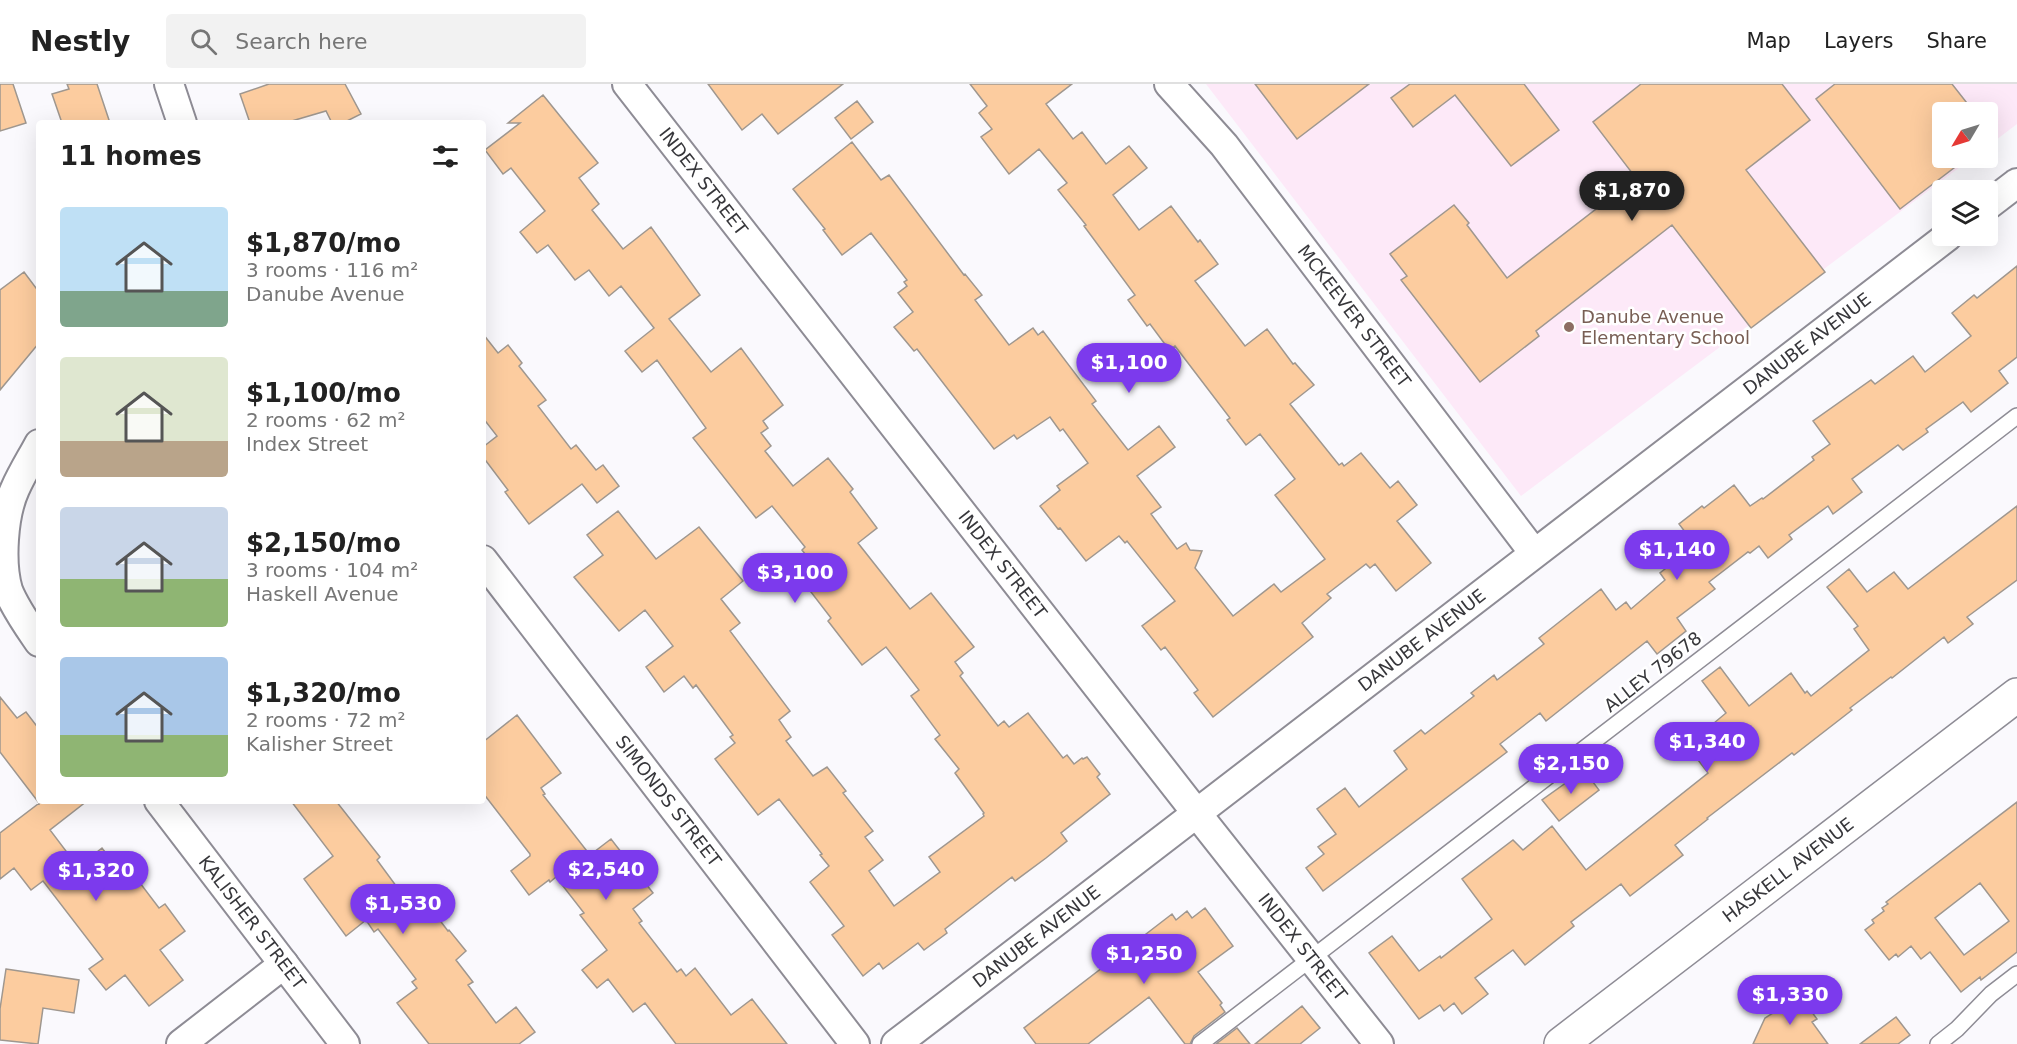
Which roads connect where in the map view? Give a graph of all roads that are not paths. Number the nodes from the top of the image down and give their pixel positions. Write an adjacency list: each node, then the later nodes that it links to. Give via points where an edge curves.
1 (169, 84): 4 (street)
2 (627, 84): 16 (street, INDEX STREET)
3 (1169, 84): 10 (street, MCKEEVER STREET, via 1224,145)
4 (181, 120)
5 (2017, 183): 6 (street)
6 (1998, 197)
7 (1935, 246): 10 (street, DANUBE AVENUE)
8 (2017, 416): 17 (lane, ALLEY 79678)
9 (36, 450): 12 (street, via 14,491 6,517)
10 (1534, 553): 16 (street, DANUBE AVENUE)
11 (486, 564): 22 (street, SIMONDS STREET)
12 (4, 593): 13 (street)
13 (36, 638)
14 (2017, 695): 26 (main road, HASKELL AVENUE)
15 (161, 804): 18 (street, KALISHER STREET)
16 (1198, 815): 17 (street, INDEX STREET); 23 (street, DANUBE AVENUE)
17 (1312, 958): 24 (lane, ALLEY 79678); 25 (street, INDEX STREET)
18 (284, 964): 20 (street); 21 (street, KALISHER STREET)
19 (2017, 974): 27 (lane)
20 (180, 1044)
21 (345, 1044)
22 (855, 1044)
23 (896, 1044)
24 (1200, 1044)
25 (1379, 1044)
26 (1561, 1044)
27 (1938, 1044)

